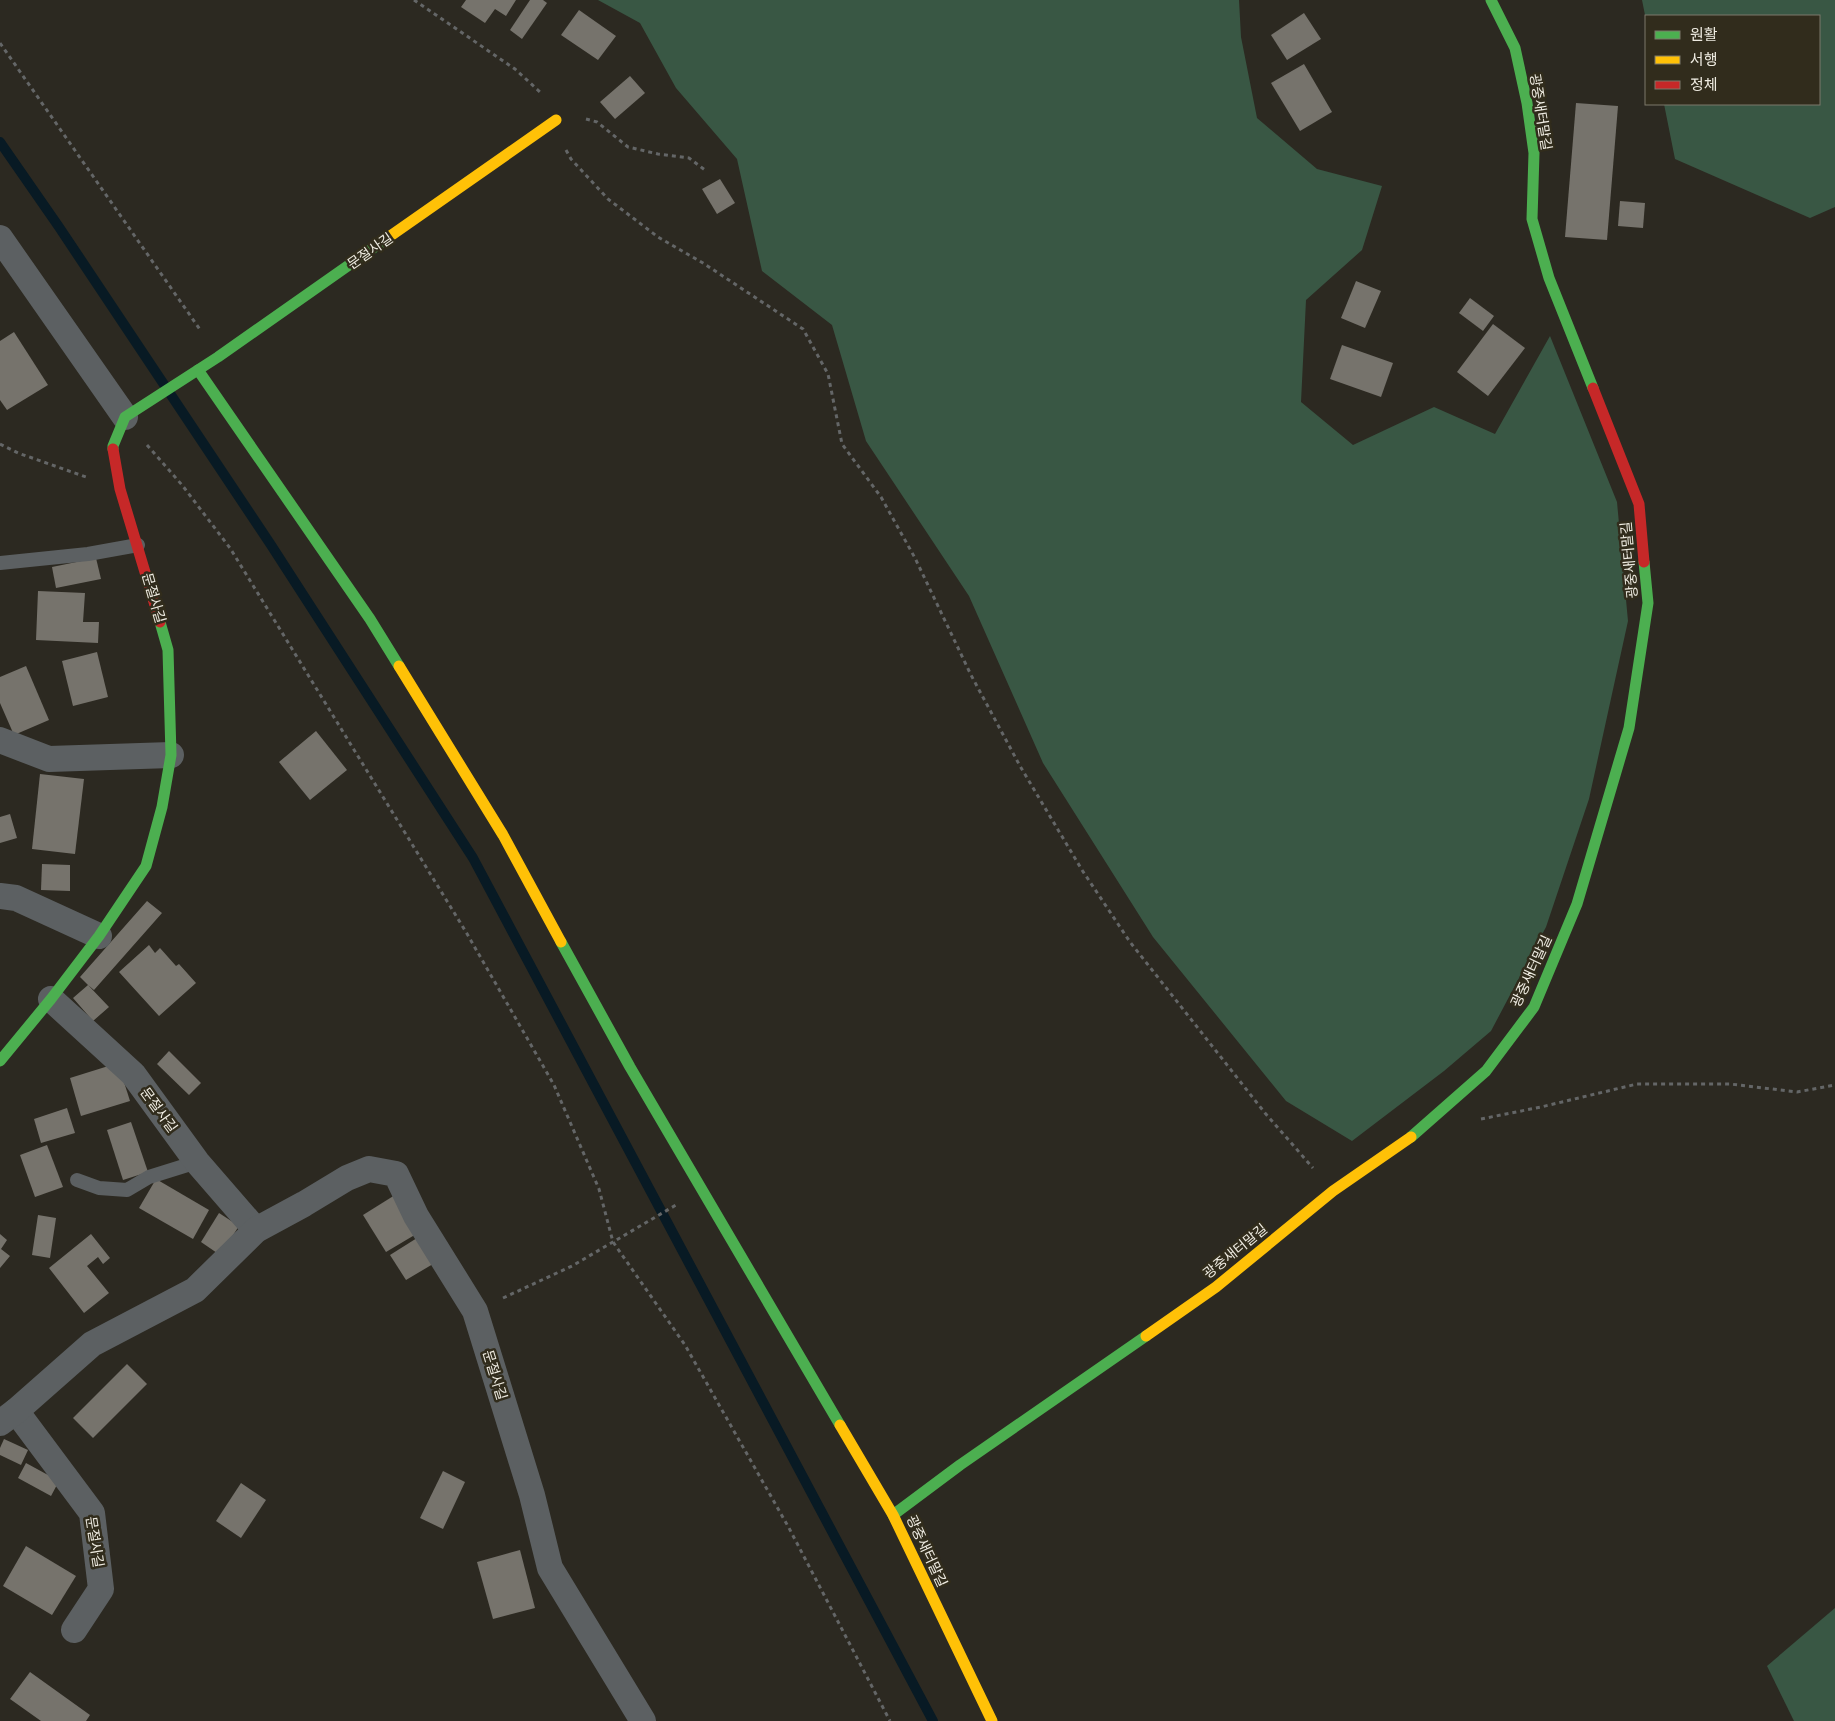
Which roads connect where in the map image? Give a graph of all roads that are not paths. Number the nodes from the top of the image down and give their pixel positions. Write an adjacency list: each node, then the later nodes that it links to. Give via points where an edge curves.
1 (1491, 0): 18 (street, 광중새터말길, via 1515,48 1534,153 1532,219 1549,278 1639,504 1648,604 1629,728 1577,904 1534,1007 1486,1071 1419,1130 1333,1191 1216,1287 960,1465)
2 (555, 114): 4 (street, 문절사길)
3 (0, 238): 5 (street)
4 (198, 370): 5 (street, 문절사길); 18 (street, via 370,618 503,835 630,1067)
5 (132, 412): 6 (street, 문절사길, via 113,446 120,489)
6 (138, 544): 7 (lane, via 88,554); 9 (street, 문절사길, via 168,650)
7 (0, 563)
8 (0, 740): 9 (street, via 49,759)
9 (171, 755): 11 (street, 문절사길, via 162,808 146,866)
10 (0, 896): 11 (street, via 16,898)
11 (99, 936): 12 (street, 문절사길)
12 (52, 999): 13 (street, 문절사길); 14 (street, 문절사길, via 133,1074)
13 (0, 1061)
14 (197, 1162): 15 (lane, via 148,1177 127,1190 99,1188); 16 (street, 문절사길)
15 (77, 1180)
16 (256, 1230): 17 (street, 문절사길, via 195,1290 92,1344); 20 (street, 문절사길, via 347,1178 369,1169 396,1174 416,1216 475,1311 532,1495 550,1568)
17 (8, 1417): 19 (street, 문절사길, via 92,1513 101,1589)
18 (894, 1515): 21 (street, 광중새터말길)
19 (74, 1630)
20 (643, 1721)
21 (992, 1721)

